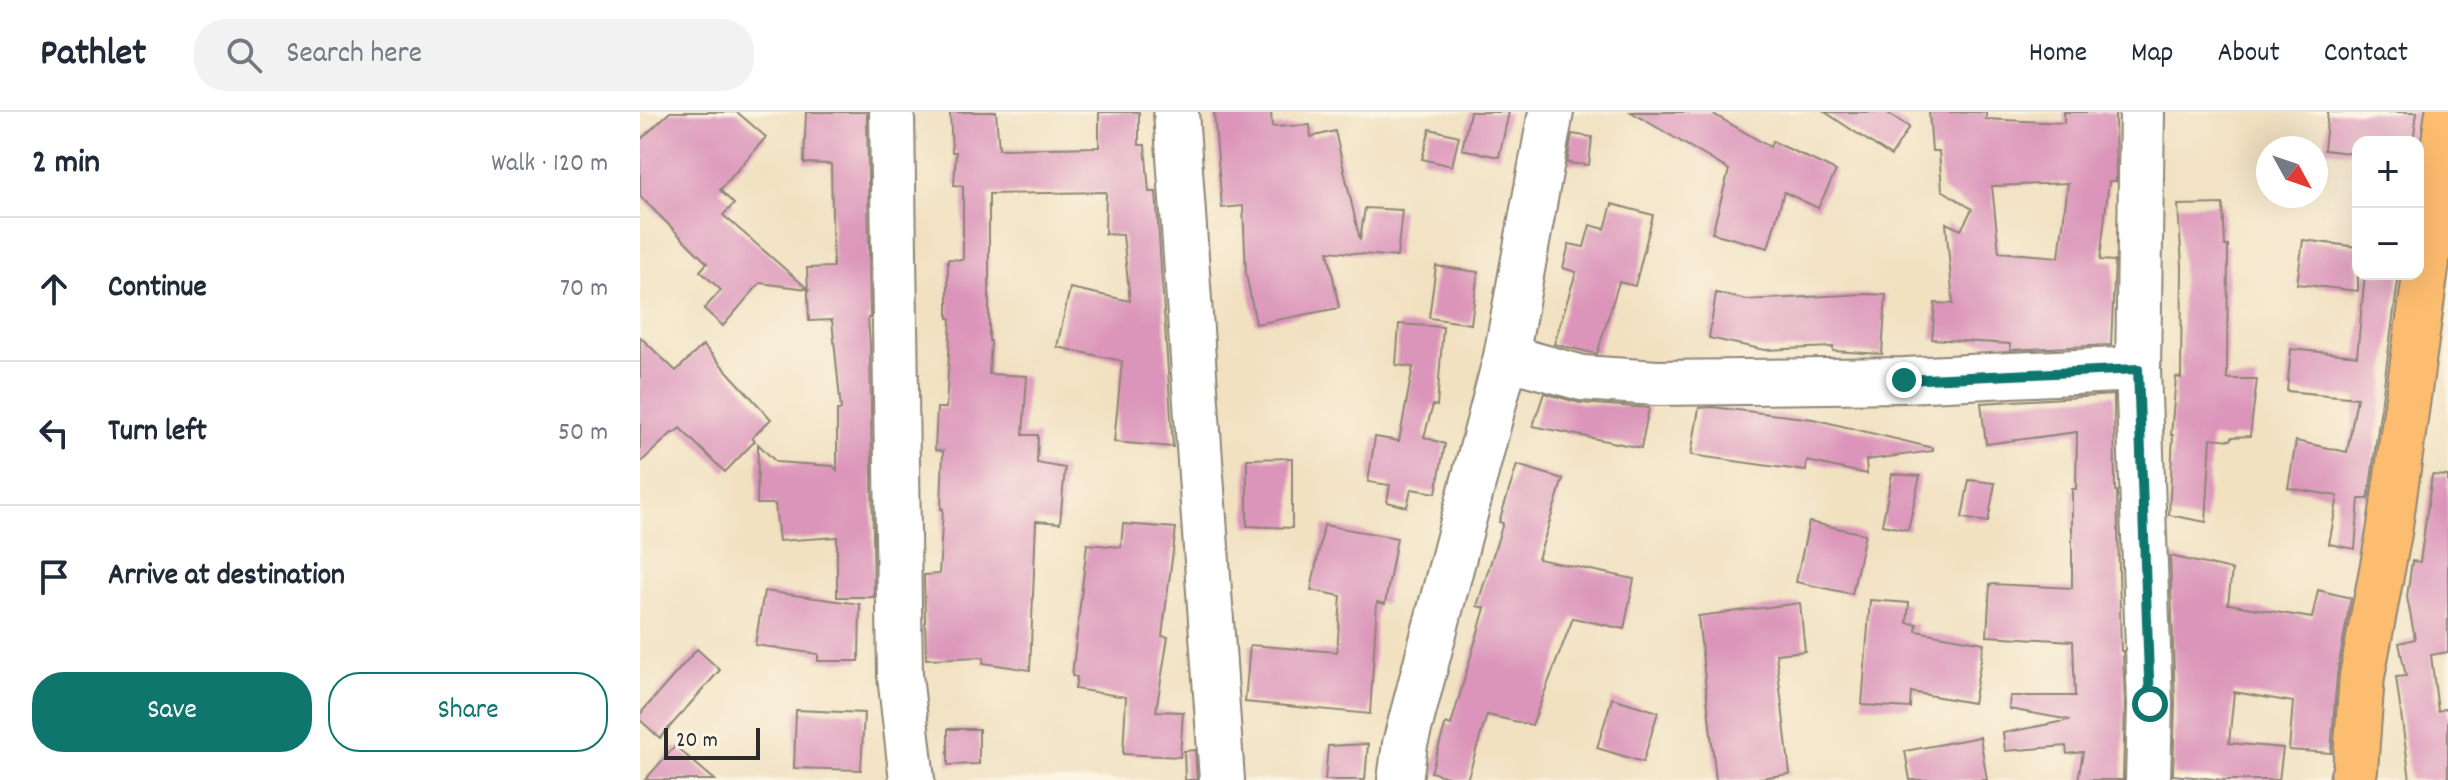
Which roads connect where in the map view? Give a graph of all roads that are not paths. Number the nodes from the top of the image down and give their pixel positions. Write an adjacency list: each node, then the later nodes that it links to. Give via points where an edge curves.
1 (892, 112): 8 (street, via 900,676)
2 (1176, 112): 9 (street)
3 (1551, 112): 6 (street)
4 (2142, 112): 7 (street)
5 (2448, 112): 12 (main road, via 2389,533 2362,676)
6 (1506, 357): 7 (street, via 1582,378 1657,383 1904,380); 10 (street)
7 (2138, 369): 11 (street)
8 (912, 780)
9 (1222, 780)
10 (1400, 780)
11 (2148, 780)
12 (2352, 780)

